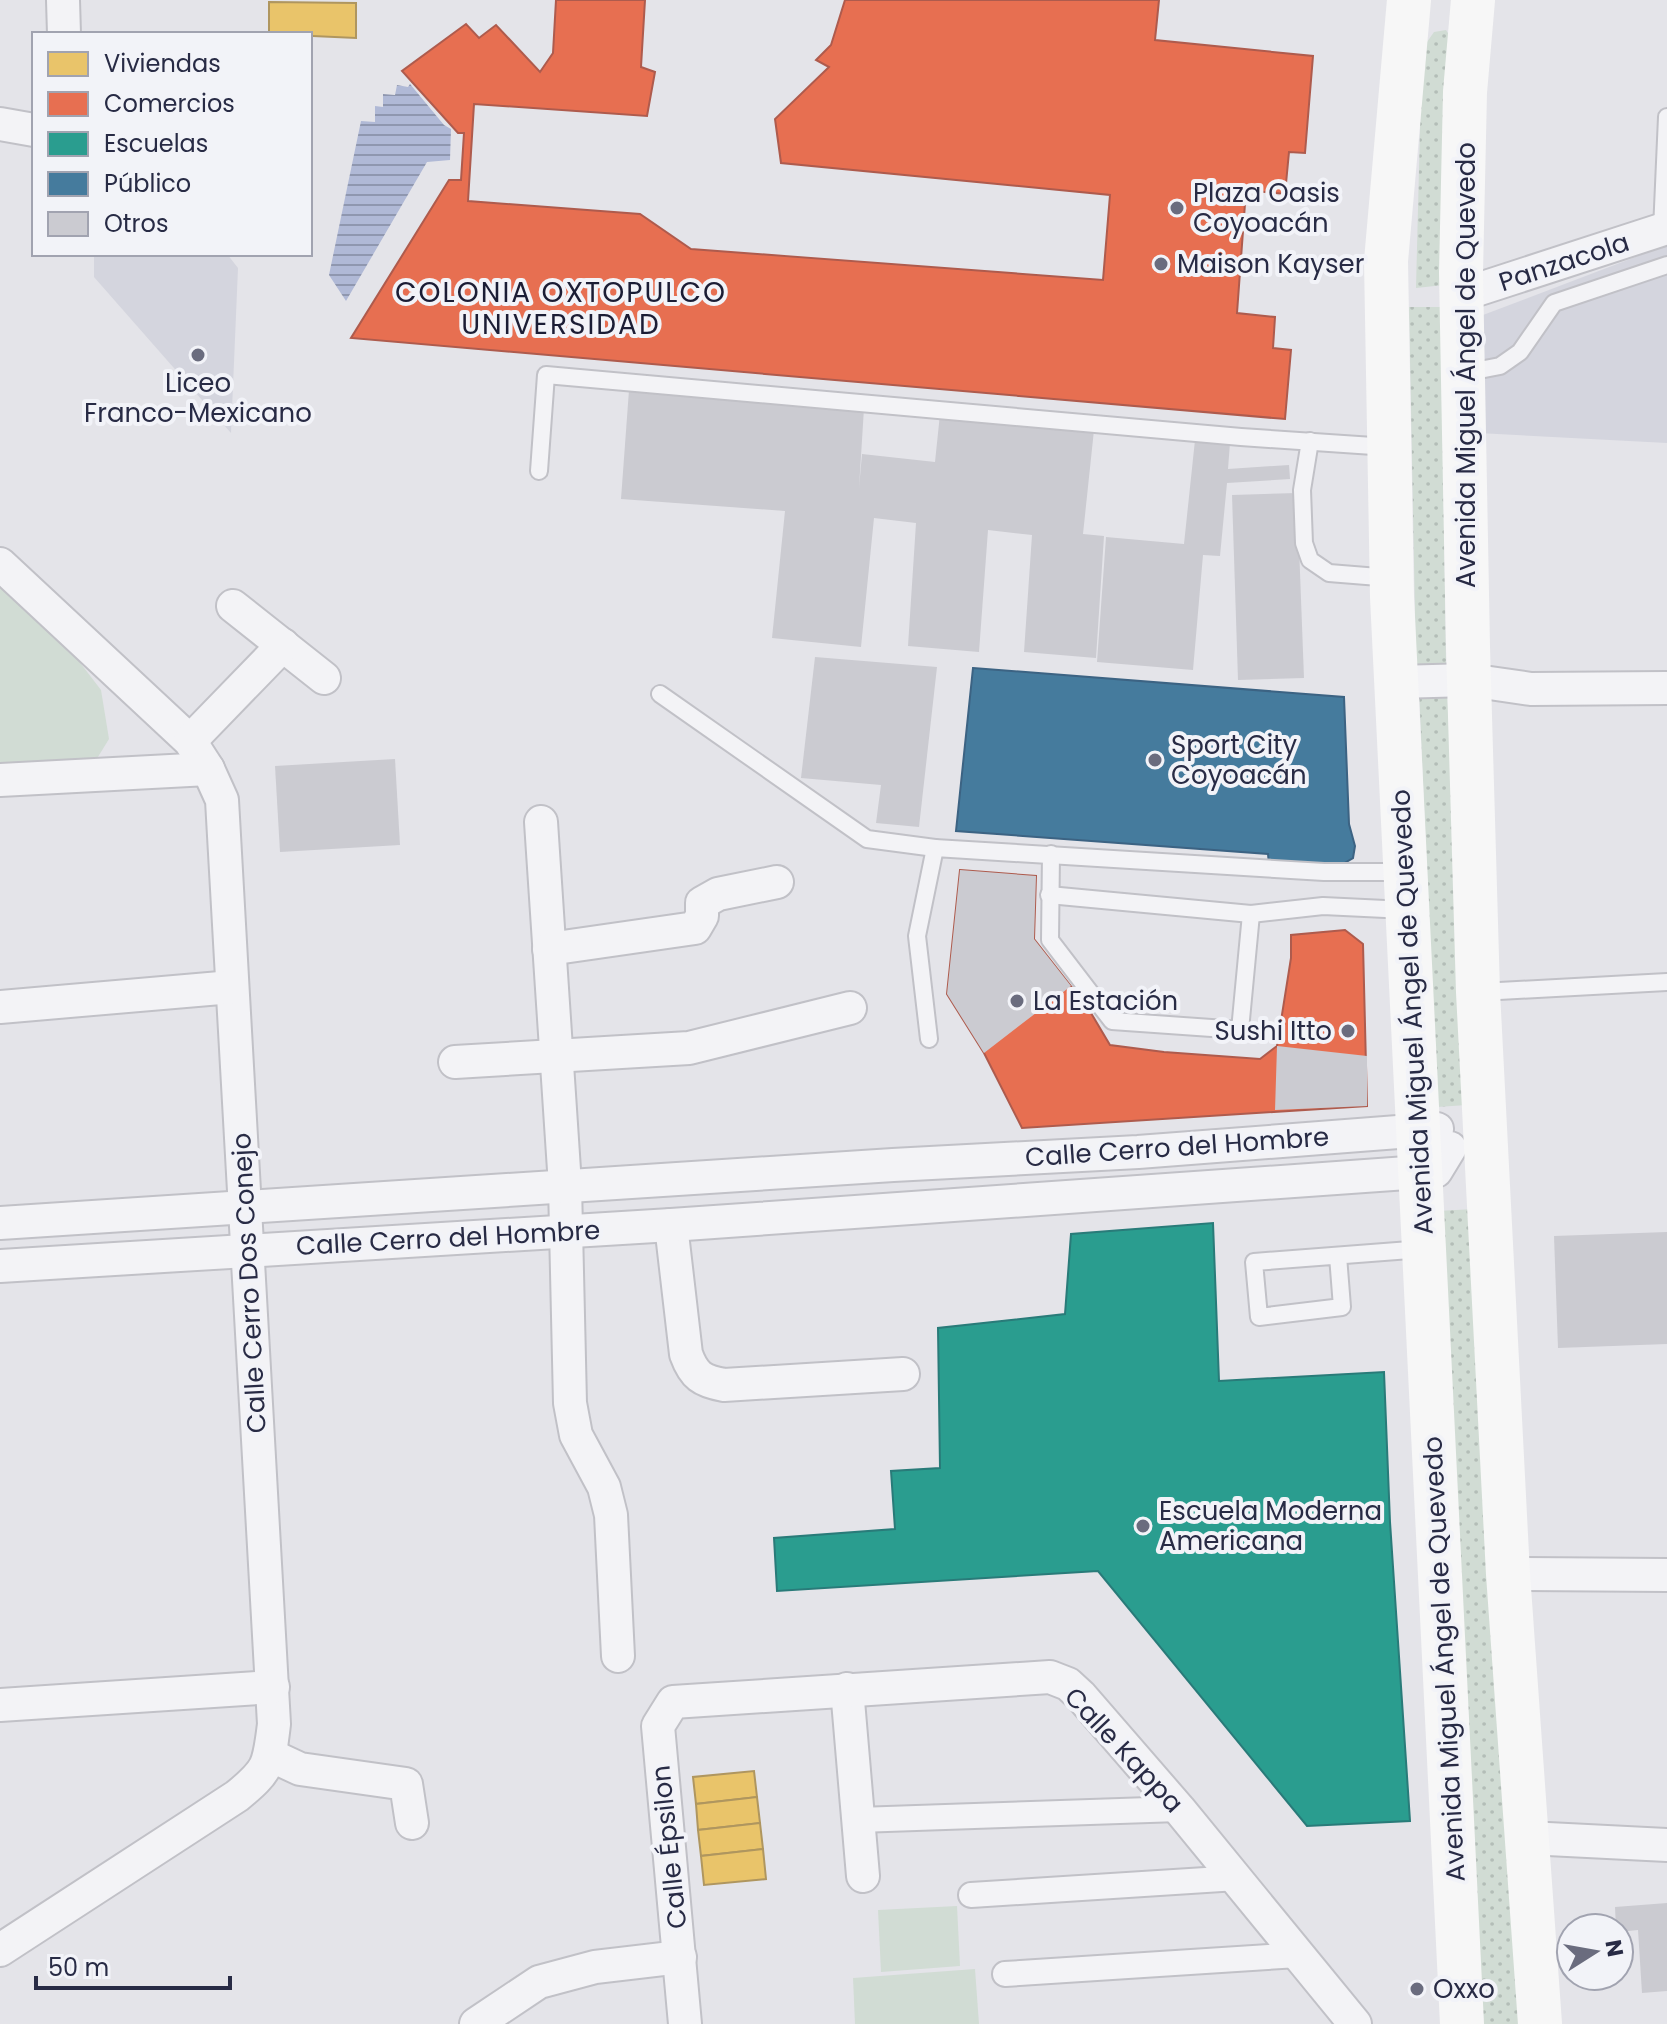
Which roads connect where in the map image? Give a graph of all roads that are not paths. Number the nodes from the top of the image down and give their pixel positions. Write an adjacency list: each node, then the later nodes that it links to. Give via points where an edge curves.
1 (63, 0): 4 (street)
2 (1409, 0): 13 (main road, Avenida Miguel Ángel de Quevedo, via 1386,261)
3 (1473, 0): 10 (main road, Avenida Miguel Ángel de Quevedo, via 1465,92)
4 (64, 32)
5 (1667, 117): 8 (lane)
6 (0, 124): 7 (street)
7 (32, 130)
8 (1664, 229): 10 (street, Panzacola)
9 (1667, 265): 11 (lane, via 1554,303 1520,352 1500,366)
10 (1461, 295): 11 (main road, Avenida Miguel Ángel de Quevedo)
11 (1462, 373): 20 (main road, Avenida Miguel Ángel de Quevedo)
12 (1310, 441): 13 (lane); 14 (lane, via 546,375); 16 (lane, via 1302,490 1304,543 1310,560 1329,573)
13 (1389, 447): 16 (main road, Avenida Miguel Ángel de Quevedo)
14 (539, 471)
15 (0, 564): 24 (street, Calle Cerro Dos Conejo)
16 (1392, 578): 21 (main road, Avenida Miguel Ángel de Quevedo)
17 (233, 606): 18 (street)
18 (283, 645): 19 (street); 24 (street)
19 (324, 678)
20 (1469, 680): 21 (street); 22 (street, via 1531,689); 37 (main road, Avenida Miguel Ángel de Quevedo)
21 (1397, 682): 31 (main road, Avenida Miguel Ángel de Quevedo)
22 (1667, 688)
23 (660, 694): 28 (lane, via 867,839)
24 (190, 741): 25 (street, Calle Cerro Dos Conejo)
25 (208, 769): 26 (street); 36 (street, Calle Cerro Dos Conejo, via 222,800)
26 (0, 780)
27 (541, 822): 34 (street)
28 (935, 848): 29 (lane); 40 (lane, via 917,936)
29 (1051, 854): 31 (lane, via 1324,872); 32 (lane)
30 (777, 882): 34 (street, via 718,894 702,903 695,928)
31 (1406, 891): 33 (lane); 43 (main road, Avenida Miguel Ángel de Quevedo)
32 (1049, 895): 33 (lane); 33 (lane, via 1050,940 1112,1021 1240,1030)
33 (1251, 914)
34 (549, 949): 41 (street)
35 (1667, 982): 37 (lane)
36 (232, 987): 38 (street); 46 (street, Calle Cerro Dos Conejo)
37 (1478, 992): 43 (main road, Avenida Miguel Ángel de Quevedo)
38 (0, 1007)
39 (850, 1008): 41 (street, via 689,1048)
40 (929, 1039)
41 (557, 1054): 42 (street); 45 (street)
42 (455, 1062)
43 (1444, 1148): 44 (street, Calle Cerro del Hombre, via 1138,1152); 47 (street, Calle Cerro del Hombre); 51 (main road, Avenida Miguel Ángel de Quevedo); 56 (main road, Avenida Miguel Ángel de Quevedo)
44 (893, 1165): 45 (street, Calle Cerro del Hombre); 47 (street)
45 (565, 1185): 46 (street, Calle Cerro del Hombre); 50 (street)
46 (246, 1207): 48 (street, Calle Cerro del Hombre); 52 (street, Calle Cerro Dos Conejo)
47 (896, 1209): 49 (street, Calle Cerro del Hombre)
48 (0, 1223)
49 (671, 1225): 50 (street, Calle Cerro del Hombre); 55 (street, via 686,1354 692,1372 705,1382)
50 (566, 1230): 52 (street, Calle Cerro del Hombre); 58 (street, via 570,1403 576,1435 604,1487 611,1515)
51 (1424, 1249): 53 (lane); 79 (main road, Avenida Miguel Ángel de Quevedo)
52 (248, 1250): 54 (street, Calle Cerro del Hombre); 59 (street, Calle Cerro Dos Conejo)
53 (1338, 1256): 53 (lane, via 1342,1307 1259,1317 1254,1262)
54 (0, 1266)
55 (903, 1374)
56 (1508, 1574): 57 (street); 67 (main road, Avenida Miguel Ángel de Quevedo)
57 (1667, 1575)
58 (618, 1656)
59 (273, 1687): 62 (street); 63 (street, Calle Cerro Dos Conejo)
60 (847, 1689): 61 (street, Calle Kappa); 64 (street, Calle Kappa, via 1050,1677 1081,1696); 65 (street)
61 (701, 1699): 74 (street, Calle Épsilon, via 673,1702 658,1726)
62 (0, 1705)
63 (270, 1755): 66 (street, via 300,1769 406,1784); 72 (street, Calle Cerro Dos Conejo, via 261,1777 237,1796)
64 (1179, 1809): 65 (street); 70 (street, Calle Kappa)
65 (858, 1820): 69 (street)
66 (412, 1823)
67 (1528, 1838): 68 (street); 80 (main road, Avenida Miguel Ángel de Quevedo)
68 (1667, 1845)
69 (863, 1876)
70 (1237, 1878): 71 (street); 73 (street, Calle Kappa)
71 (971, 1895)
72 (0, 1950)
73 (1298, 1955): 75 (street); 78 (street, Calle Kappa)
74 (680, 1957): 76 (street, via 595,1967 539,1982); 77 (street, Calle Épsilon)
75 (1005, 1974)
76 (476, 2024)
77 (685, 2024)
78 (1355, 2024)
79 (1462, 2024)
80 (1540, 2024)

